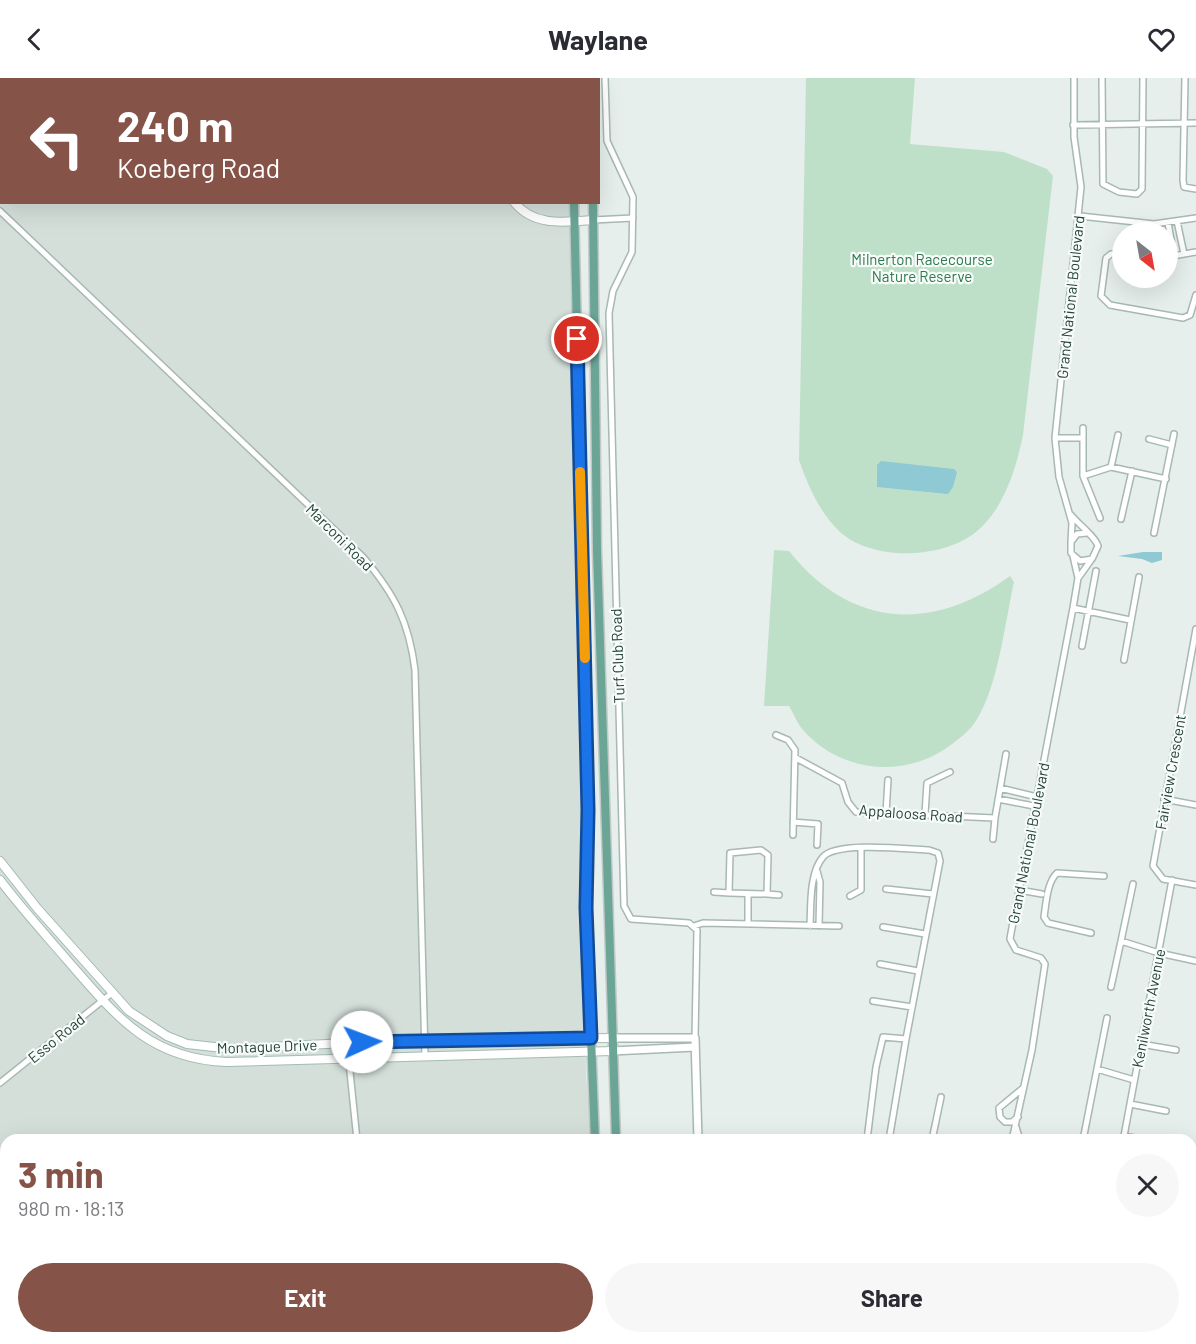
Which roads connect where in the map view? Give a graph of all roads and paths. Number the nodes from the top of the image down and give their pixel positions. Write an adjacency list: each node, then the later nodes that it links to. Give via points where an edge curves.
1 (605, 78): 17 (street, Turf Club Road, via 607,141 632,191)
2 (1074, 78): 10 (street, Grand National Boulevard)
3 (1102, 78): 8 (street)
4 (1143, 78): 9 (street)
5 (1185, 78): 6 (street)
6 (1184, 123): 7 (street); 9 (street); 11 (street, via 1184,187)
7 (1196, 123)
8 (1102, 124): 9 (street); 9 (street, via 1103,184 1119,192 1137,194 1143,185); 10 (street)
9 (1144, 124)
10 (1073, 125): 16 (street, Grand National Boulevard, via 1081,187)
11 (1196, 189)
12 (515, 204): 20 (main road, via 540,220)
13 (574, 204): 20 (main road)
14 (593, 204): 19 (main road)
15 (0, 211): 116 (street, Marconi Road, via 364,558 395,600 406,622 415,670)
16 (1080, 216): 22 (street); 32 (street, Grand National Boulevard)
17 (633, 218): 19 (street); 94 (street, Turf Club Road, via 632,252 613,291 609,313 624,906 631,919)
18 (1196, 218): 21 (street)
19 (593, 219): 20 (main road); 113 (main road, via 597,550)
20 (574, 221): 112 (main road)
21 (1177, 221): 23 (street); 26 (street)
22 (1131, 222)
23 (1172, 222)
24 (1196, 252): 26 (street)
25 (1112, 254): 28 (street, via 1106,258 1101,296 1110,305 1183,318 1190,315)
26 (1184, 254): 27 (street)
27 (1178, 255)
28 (1196, 295)
29 (1083, 428): 34 (street)
30 (1174, 434): 35 (street)
31 (1118, 435): 36 (street)
32 (1056, 439): 34 (street); 40 (street, Grand National Boulevard, via 1061,488)
33 (1149, 439): 35 (street)
34 (1082, 440): 38 (street)
35 (1172, 445): 39 (street)
36 (1111, 467): 37 (street); 38 (street)
37 (1132, 471): 39 (street); 42 (street)
38 (1083, 476): 41 (street)
39 (1166, 478): 44 (street)
40 (1070, 514): 43 (street, Grand National Boulevard); 45 (street, Grand National Boulevard)
41 (1100, 518)
42 (1121, 519)
43 (1087, 533): 45 (street, via 1077,534); 47 (street, via 1098,546)
44 (1154, 533)
45 (1071, 542): 46 (street)
46 (1072, 556): 47 (street, via 1083,561); 50 (street, Grand National Boulevard)
47 (1092, 559): 50 (street, Grand National Boulevard)
48 (1096, 571): 52 (street)
49 (1139, 577): 53 (street)
50 (1078, 578): 51 (street, Grand National Boulevard)
51 (1073, 608): 52 (street); 63 (street, Grand National Boulevard)
52 (1089, 611): 53 (street); 55 (street)
53 (1130, 620): 56 (street)
54 (1196, 629): 65 (street, Fairview Crescent)
55 (1083, 646)
56 (1124, 660)
57 (777, 735): 59 (street, via 788,740)
58 (1006, 754): 62 (street)
59 (796, 758): 68 (street, Appaloosa Road, via 842,783 854,810); 71 (street)
60 (950, 772): 69 (street, via 927,783)
61 (888, 780): 68 (street)
62 (1000, 788): 63 (street); 64 (street)
63 (1036, 797): 67 (street, Grand National Boulevard)
64 (998, 799): 67 (street); 70 (street)
65 (1164, 799): 66 (street); 80 (street, Fairview Crescent, via 1153,866 1160,877)
66 (1196, 805)
67 (1034, 806): 84 (street, Grand National Boulevard)
68 (886, 813): 69 (street, Appaloosa Road)
69 (925, 814): 70 (street, Appaloosa Road)
70 (995, 818): 73 (street)
71 (793, 822): 72 (street); 74 (street, via 818,824)
72 (793, 835)
73 (993, 839)
74 (817, 845)
75 (861, 848): 77 (street, via 826,854); 89 (street, via 938,853); 92 (street, via 861,890)
76 (0, 861): 107 (main road, Montague Drive)
77 (817, 871): 95 (street); 96 (street)
78 (1104, 876): 99 (street, via 1055,874 1047,897 1044,917 1048,923)
79 (0, 880): 108 (main road, Montague Drive)
80 (1172, 880): 82 (street); 102 (street, Kenilworth Avenue)
81 (1133, 884): 101 (street)
82 (1196, 885)
83 (886, 889): 89 (street)
84 (1019, 890): 90 (street); 128 (street, Grand National Boulevard, via 1010,939 1016,950 1041,957 1045,964)
85 (714, 892): 86 (street)
86 (729, 893): 87 (street); 88 (street, via 730,853 761,850 768,855)
87 (748, 894): 88 (street); 93 (street)
88 (767, 894): 91 (street)
89 (933, 894): 100 (street)
90 (1042, 894)
91 (779, 895)
92 (850, 896)
93 (748, 924): 94 (street); 95 (street)
94 (694, 926): 114 (street, via 699,934)
95 (810, 926): 96 (street)
96 (819, 926): 97 (street)
97 (839, 926)
98 (883, 927): 100 (street)
99 (1091, 933)
100 (925, 934): 105 (street)
101 (1121, 941): 102 (street); 106 (street)
102 (1159, 953): 103 (street); 118 (street, Kenilworth Avenue)
103 (1196, 961)
104 (880, 964): 105 (street)
105 (918, 971): 110 (street)
106 (1112, 987)
107 (112, 993): 108 (street, Esso Road); 117 (main road, Montague Drive, via 149,1026 194,1045 232,1049)
108 (102, 1001): 124 (main road, Montague Drive, via 137,1034 162,1049 197,1060); 127 (street, Esso Road)
109 (873, 1001): 110 (street)
110 (912, 1007): 115 (street)
111 (1107, 1018): 125 (street)
112 (591, 1038): 113 (main road, Montague Drive); 116 (main road, Montague Drive); 122 (main road)
113 (612, 1038): 114 (street); 121 (main road)
114 (695, 1038): 119 (street)
115 (906, 1039): 138 (street, via 883,1037 880,1042); 139 (street)
116 (424, 1040): 117 (main road, Montague Drive); 123 (street, Marconi Road)
117 (347, 1043): 124 (street)
118 (1141, 1044): 120 (street); 126 (street, Kenilworth Avenue)
119 (695, 1047): 121 (street); 137 (street)
120 (1176, 1050)
121 (612, 1051): 122 (main road, Montague Drive); 136 (main road)
122 (591, 1052): 123 (main road, Montague Drive); 135 (main road)
123 (425, 1056): 124 (main road, Montague Drive)
124 (348, 1058): 134 (street)
125 (1097, 1068): 126 (street); 143 (street)
126 (1134, 1080): 130 (street, Kenilworth Avenue)
127 (0, 1083)
128 (1023, 1088): 132 (street, Grand National Boulevard); 132 (street, via 999,1108 1005,1122)
129 (941, 1097): 140 (street)
130 (1130, 1104): 131 (street); 144 (street, Kenilworth Avenue)
131 (1166, 1111)
132 (1018, 1117): 133 (street, Grand National Boulevard)
133 (1016, 1126): 141 (street, Grand National Boulevard); 142 (street)
134 (356, 1134)
135 (595, 1134)
136 (616, 1134)
137 (698, 1134)
138 (868, 1134)
139 (890, 1134)
140 (933, 1134)
141 (1014, 1134)
142 (1018, 1134)
143 (1084, 1134)
144 (1124, 1134)
145 (951, 1344): 146 (street)
146 (956, 1344)

